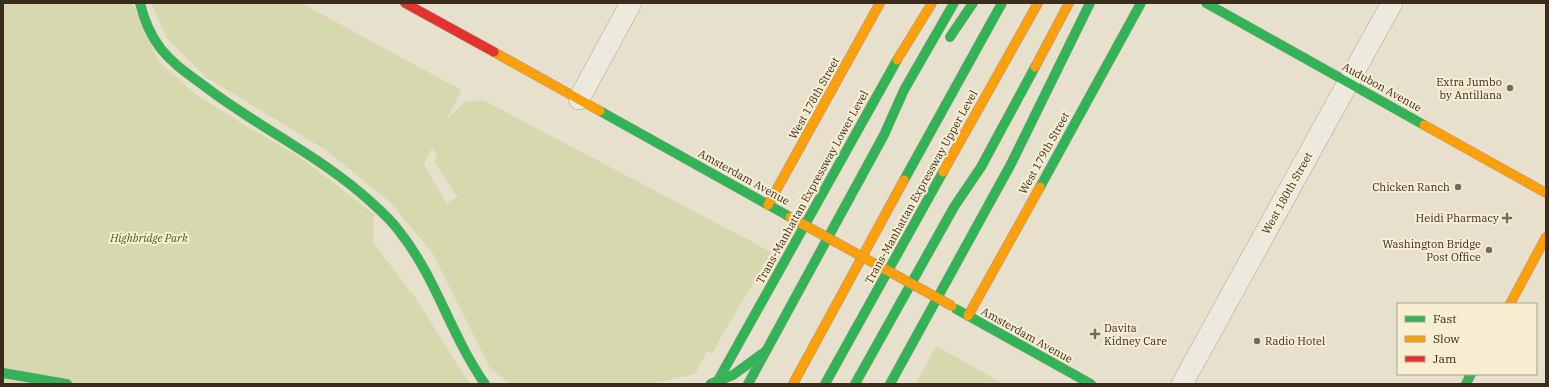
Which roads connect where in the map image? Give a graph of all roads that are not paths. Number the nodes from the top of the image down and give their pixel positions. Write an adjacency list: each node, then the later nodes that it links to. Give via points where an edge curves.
1 (140, 3): 36 (main road, via 149,30 173,62 217,96 332,170 371,202 399,230 421,263 473,367)
2 (405, 3): 20 (main road, Amsterdam Avenue)
3 (631, 3): 20 (street)
4 (880, 3): 24 (main road, West 178th Street)
5 (932, 3): 38 (main road, Trans-Manhattan Expressway Lower Level, via 890,72)
6 (954, 3): 21 (main road, via 904,90)
7 (973, 3): 17 (main road)
8 (1002, 3): 40 (main road, Trans-Manhattan Expressway Upper Level)
9 (1038, 3): 34 (main road, Trans-Manhattan Expressway Upper Level)
10 (1045, 3): 16 (main road)
11 (1069, 3): 25 (main road, via 981,167)
12 (1090, 3): 43 (main road, via 1011,164)
13 (1141, 3): 28 (main road, West 179th Street)
14 (1206, 3): 18 (main road, Audubon Avenue)
15 (1392, 3): 18 (street, West 180th Street)
16 (1037, 24)
17 (946, 43)
18 (1348, 82): 23 (main road, Audubon Avenue); 45 (street, West 180th Street)
19 (912, 96): 21 (main road)
20 (579, 99): 24 (main road, Amsterdam Avenue)
21 (884, 135): 30 (main road)
22 (970, 167): 25 (main road)
23 (1546, 193)
24 (768, 205): 28 (main road, Amsterdam Avenue, bridge, via 873,266)
25 (954, 207): 42 (main road)
26 (1546, 238): 27 (main road)
27 (1511, 303)
28 (968, 316): 44 (main road, Amsterdam Avenue)
29 (826, 344): 41 (main road)
30 (766, 351): 37 (main road, bridge, via 728,378); 39 (main road)
31 (829, 359): 34 (main road)
32 (3, 373): 35 (main road)
33 (1470, 375): 46 (main road)
34 (822, 381)
35 (68, 384)
36 (485, 384)
37 (710, 384)
38 (716, 384)
39 (748, 384)
40 (793, 384)
41 (801, 384)
42 (855, 384)
43 (890, 384)
44 (1091, 384)
45 (1182, 384)
46 (1466, 384)

